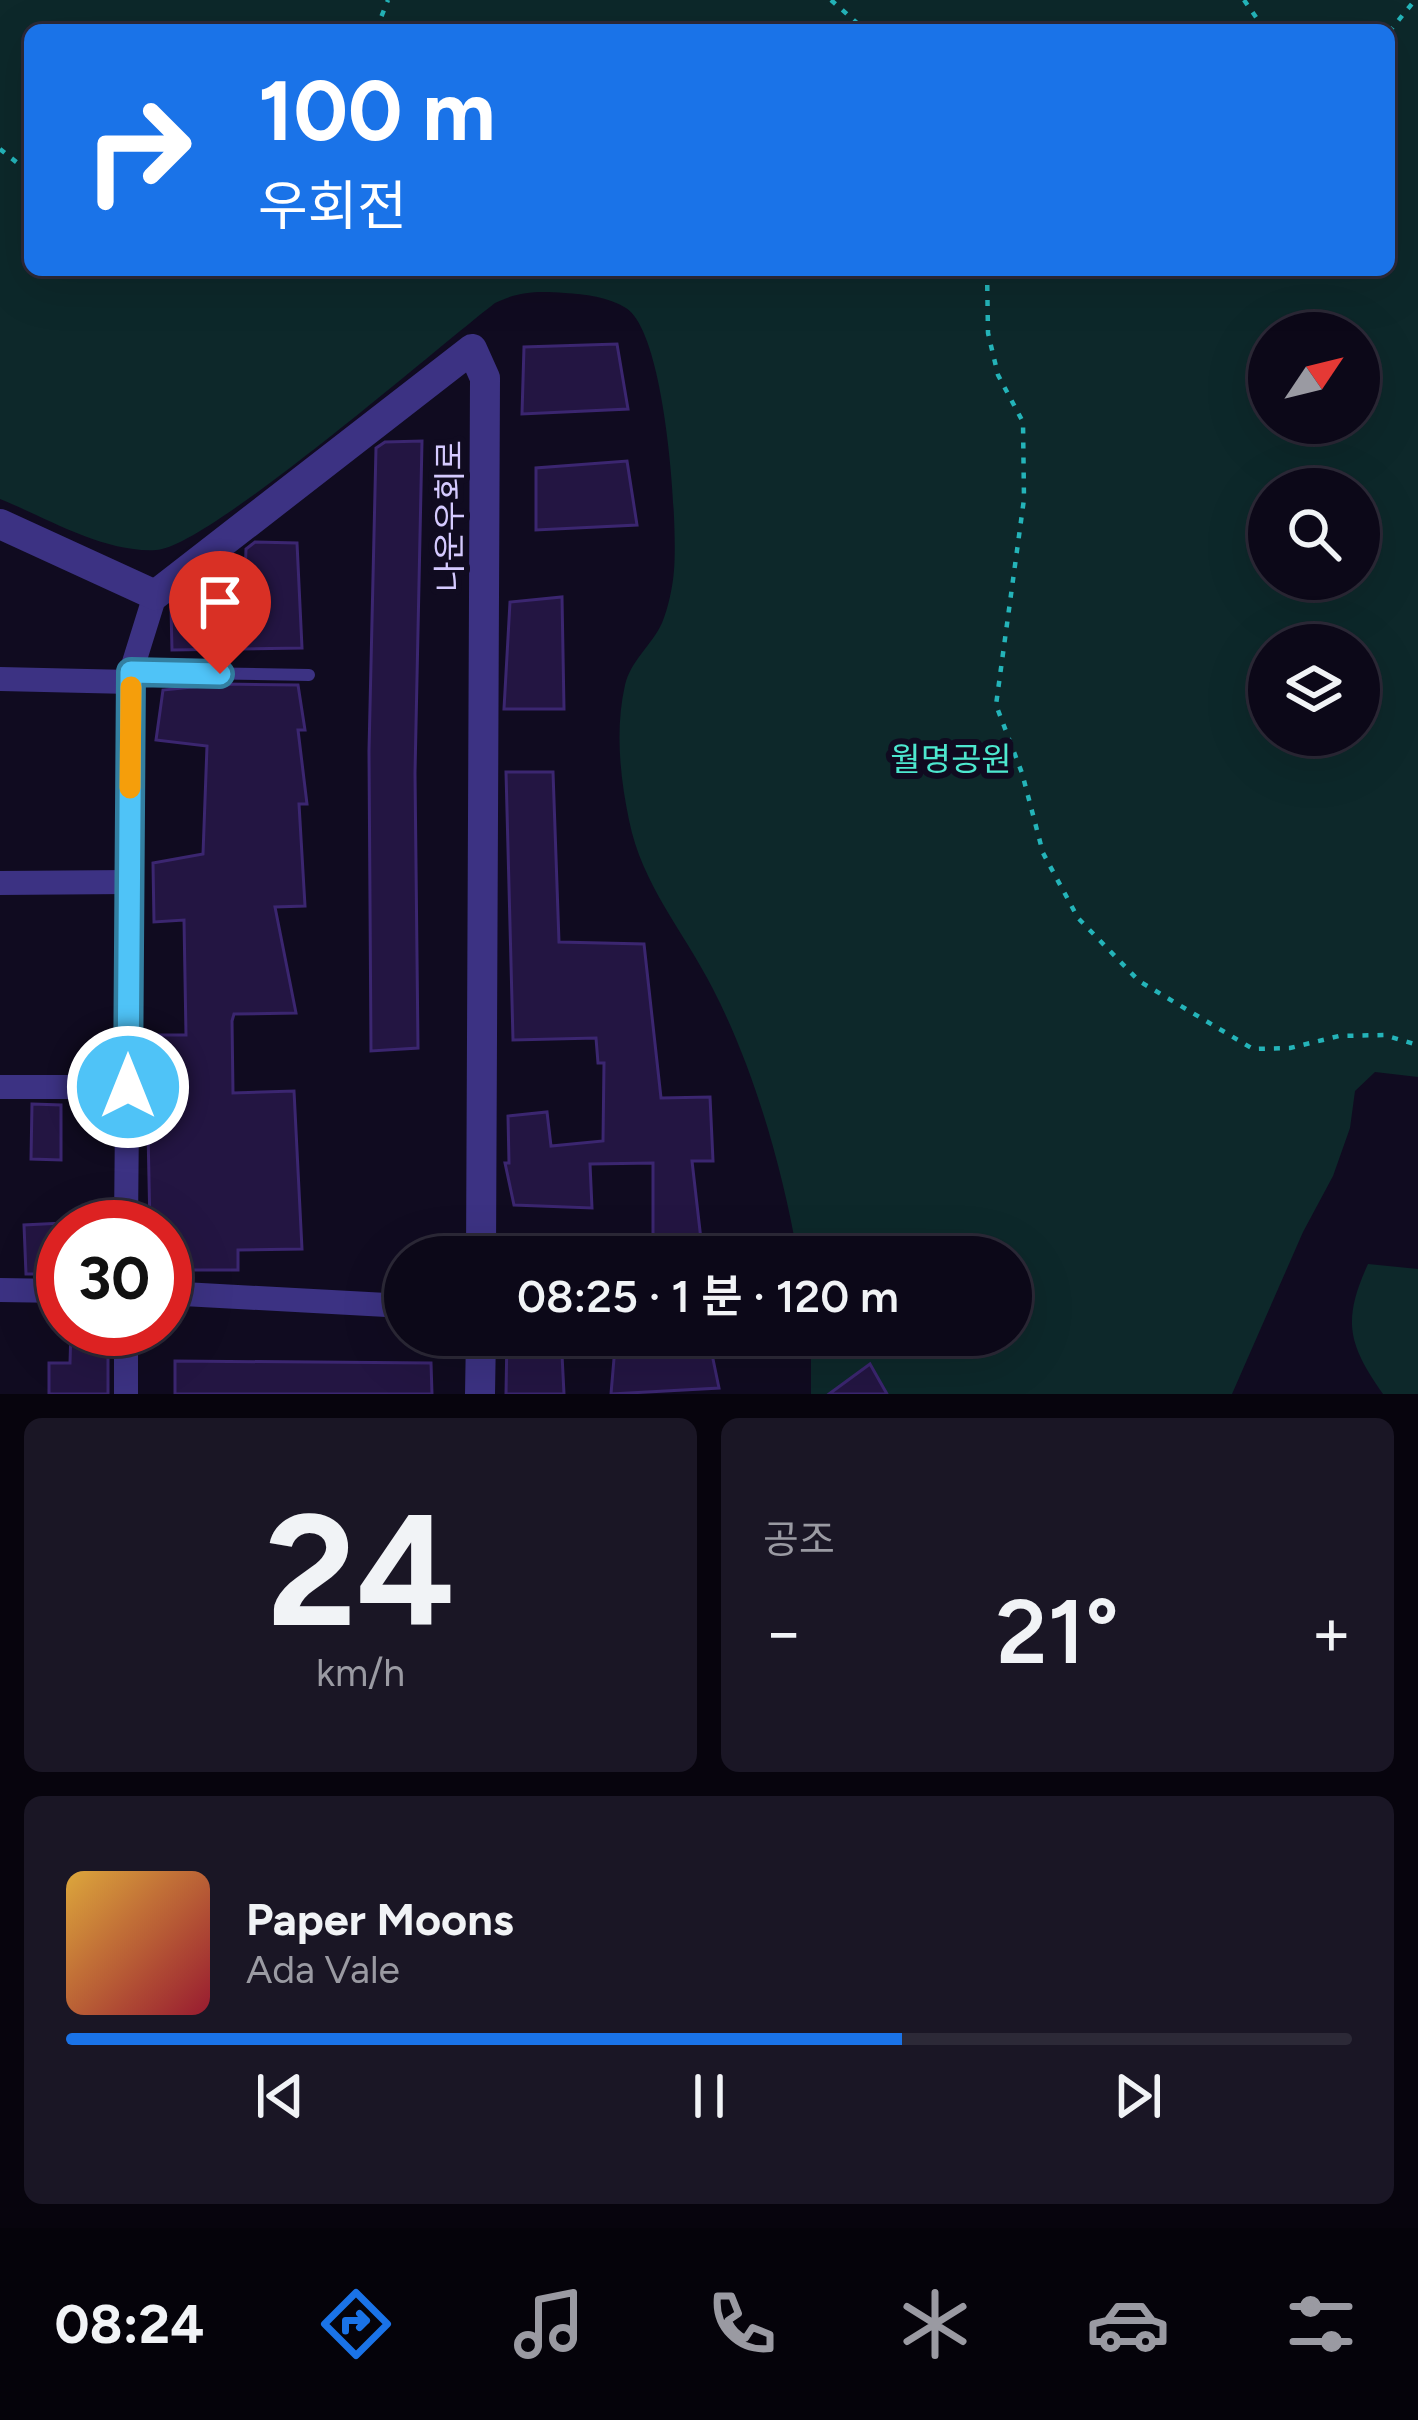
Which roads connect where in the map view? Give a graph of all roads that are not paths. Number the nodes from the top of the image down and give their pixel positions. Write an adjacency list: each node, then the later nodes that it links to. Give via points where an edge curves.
1 (0, 524): 2 (street)
2 (154, 595): 4 (street); 11 (street, 나운우회로, via 472,349 485,378)
3 (308, 675): 4 (lane)
4 (131, 677): 5 (street); 6 (street)
5 (0, 680)
6 (129, 882): 7 (street); 9 (street)
7 (0, 883)
8 (0, 1087): 9 (street)
9 (128, 1087): 10 (street)
10 (126, 1200)
11 (481, 1236)
12 (0, 1290): 13 (street)
13 (36, 1291)
14 (192, 1295): 15 (street)
15 (384, 1305)
16 (125, 1356): 18 (street)
17 (481, 1356): 19 (street)
18 (125, 1394)
19 (480, 1394)

